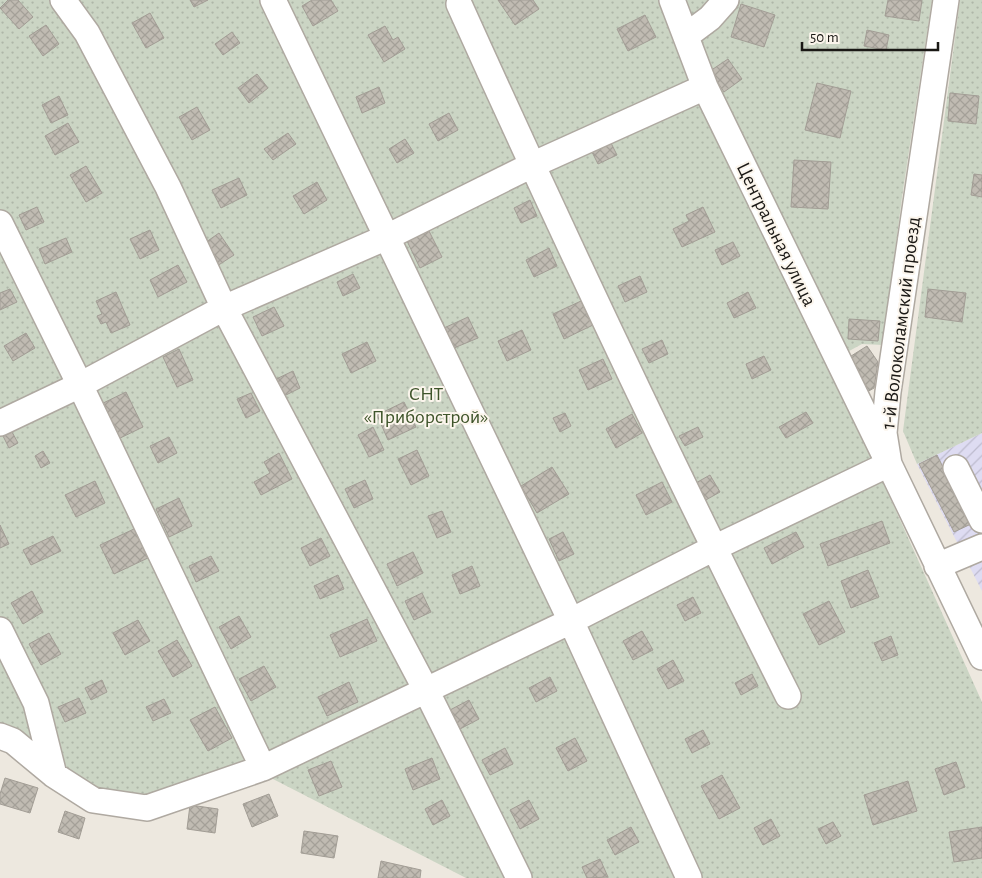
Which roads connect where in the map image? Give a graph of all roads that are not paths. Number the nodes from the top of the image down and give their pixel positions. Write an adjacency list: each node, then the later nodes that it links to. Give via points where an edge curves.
1 (63, 0): 12 (street, via 87,33 146,144)
2 (273, 0): 11 (street)
3 (672, 0): 7 (street, Центральная улица)
4 (726, 0): 7 (street, via 710,18)
5 (946, 0): 15 (street, 1-й Волоколамский проезд, via 885,411 884,433)
6 (459, 4): 9 (street)
7 (686, 36): 8 (street, Центральная улица)
8 (705, 86): 9 (street); 15 (street, Центральная улица)
9 (532, 165): 11 (street); 19 (street)
10 (0, 224): 13 (street)
11 (387, 237): 12 (street); 22 (street)
12 (224, 308): 13 (street); 25 (street)
13 (80, 385): 14 (street); 28 (street)
14 (0, 423)
15 (889, 464): 19 (street); 20 (street, 1-й Волоколамский проезд)
16 (956, 468): 17 (street)
17 (982, 520)
18 (982, 547): 20 (street)
19 (714, 548): 22 (street); 26 (street)
20 (937, 566): 21 (street, 1-й Волоколамский проезд)
21 (972, 615): 24 (street, 1-й Волоколамский проезд)
22 (571, 621): 25 (street); 31 (street)
23 (0, 630): 29 (street, via 36,703)
24 (982, 657)
25 (426, 690): 28 (street); 30 (street)
26 (788, 696)
27 (0, 736): 29 (street, via 13,741)
28 (263, 768): 29 (street, via 147,808 93,800)
29 (54, 775)
30 (519, 878)
31 (689, 878)

